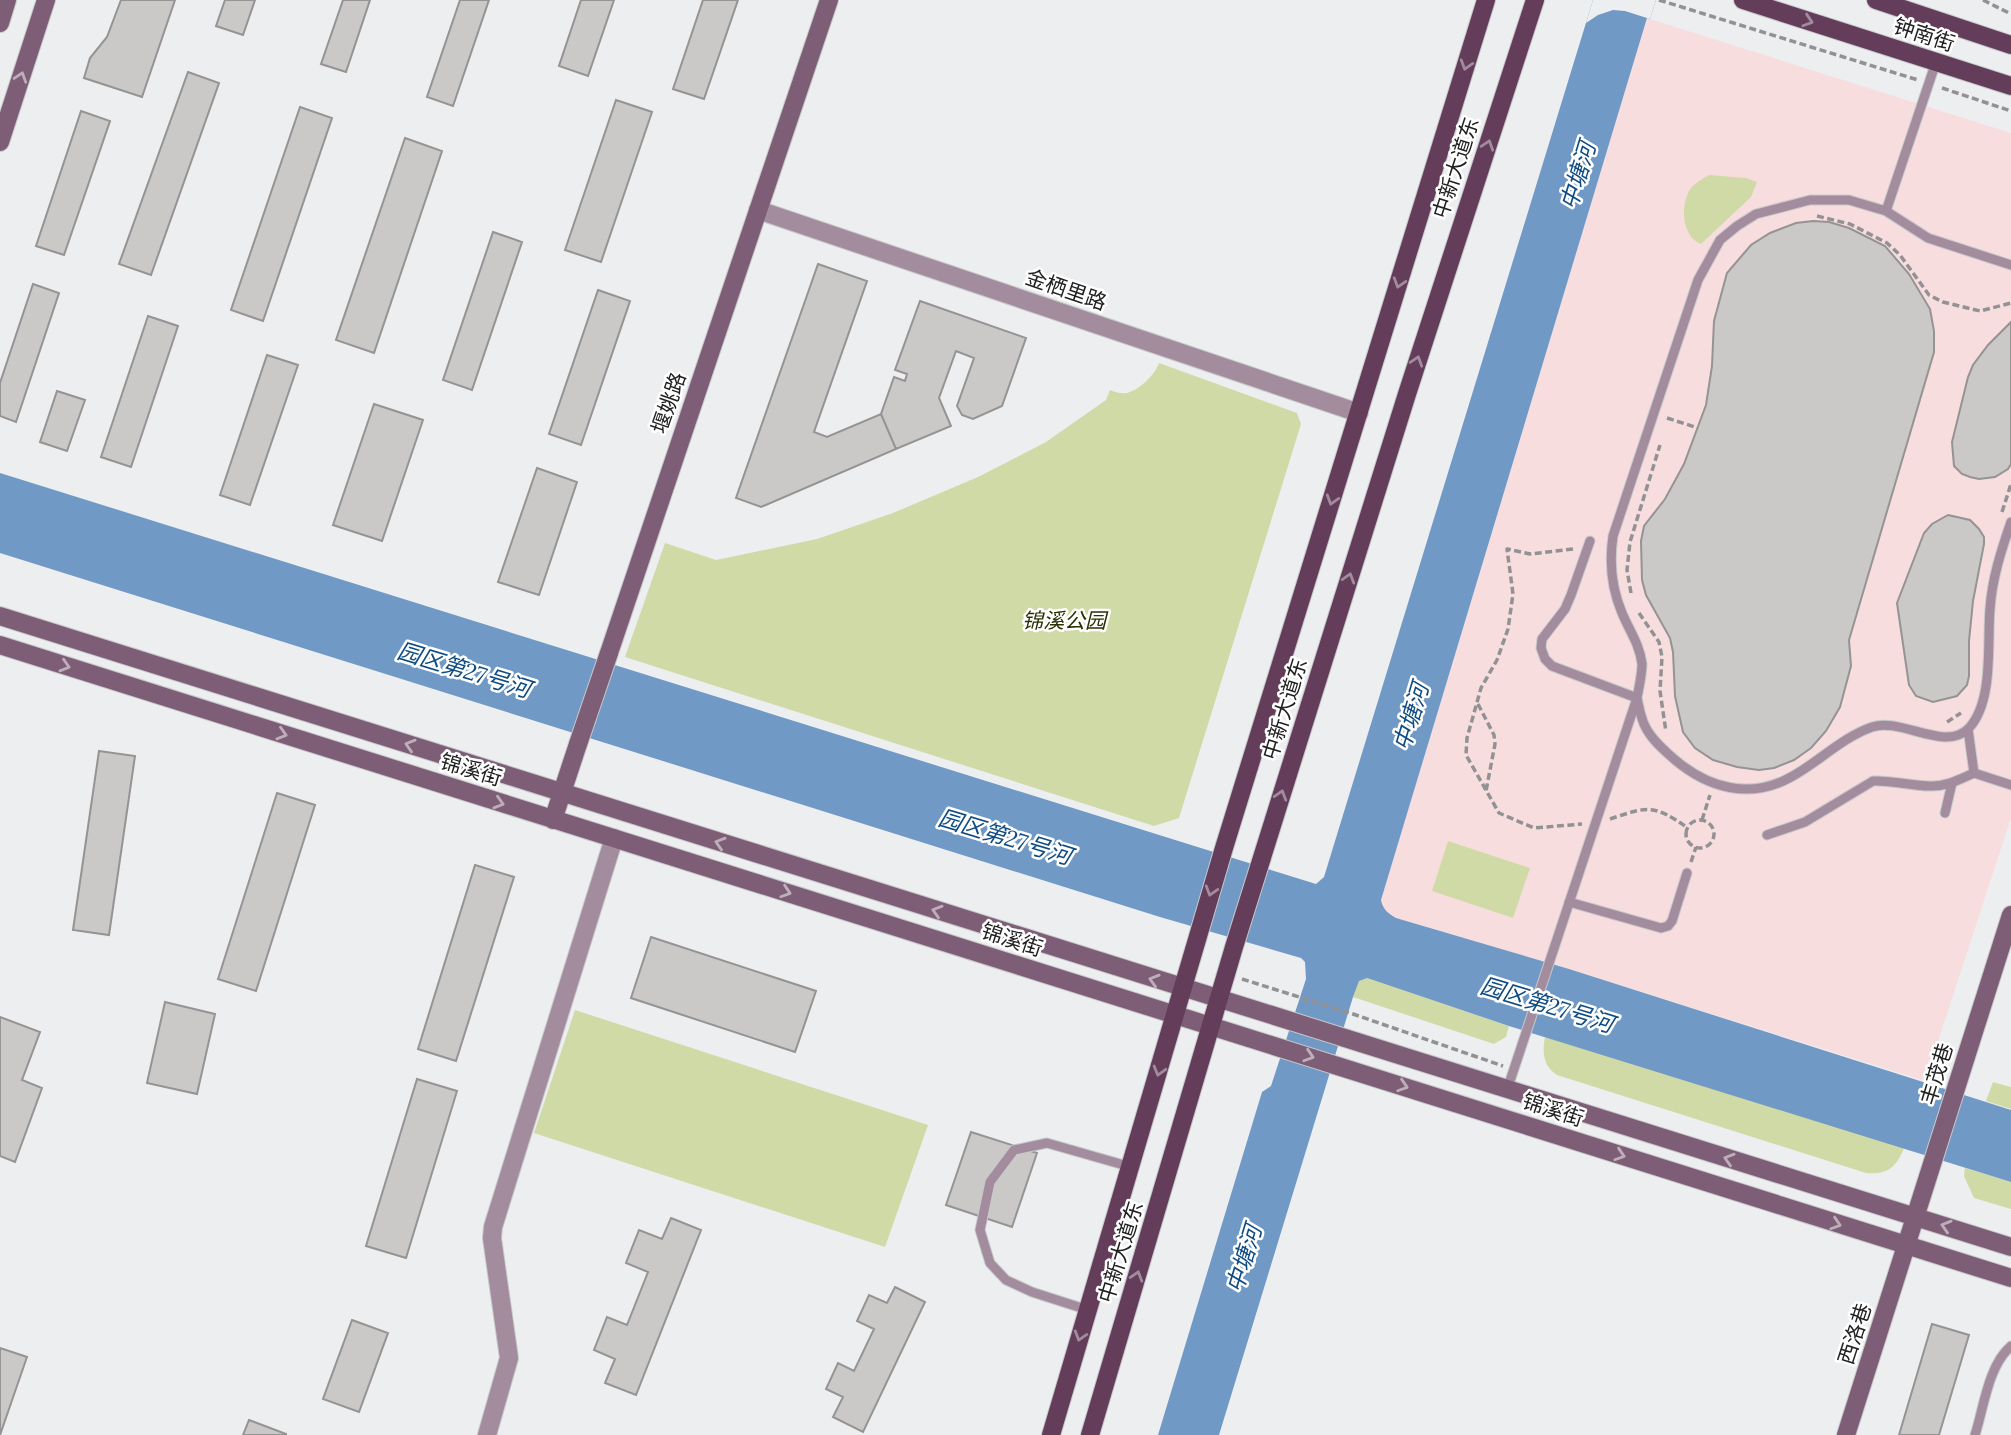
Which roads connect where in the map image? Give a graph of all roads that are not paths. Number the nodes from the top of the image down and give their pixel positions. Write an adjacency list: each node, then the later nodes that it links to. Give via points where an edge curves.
1 (8, 0): 8 (main road)
2 (46, 0): 12 (main road, one-way to 2)
3 (829, 0): 13 (main road, 堰姚路)
4 (1486, 0): 16 (main road, 中新大道东, one-way to 16)
5 (1535, 0): 35 (main road, 中新大道东, one-way to 5, via 1406,394)
6 (1743, 0): 10 (main road, 钟南街, one-way to 10)
7 (1876, 0): 9 (main road, 钟南街)
8 (0, 23)
9 (2011, 45)
10 (1936, 62): 11 (main road, 钟南街); 14 (lane)
11 (2011, 86)
12 (0, 142)
13 (758, 210): 16 (street, 金栖里路); 26 (main road, 堰姚路, bridge)
14 (1886, 211): 15 (lane, via 1928,238); 21 (lane, via 1849,200 1810,200 1756,214 1720,240 1698,280 1613,536 1609,561 1613,588 1642,665)
15 (2011, 265)
16 (1359, 413): 34 (main road, 中新大道东, one-way to 34)
17 (2011, 522): 22 (lane, via 1997,561 1984,693)
18 (1590, 541): 21 (lane, via 1565,609 1542,639 1541,648 1552,666)
19 (0, 616): 26 (main road, 锦溪街, one-way to 19)
20 (0, 645): 28 (main road, 锦溪街, one-way to 28)
21 (1637, 698): 22 (lane, via 1645,727 1662,748 1702,780 1735,789 1781,782 1872,727 1899,726 1936,737); 32 (lane)
22 (1968, 729): 23 (lane)
23 (1974, 773): 24 (lane); 25 (lane)
24 (1952, 783): 27 (lane); 29 (lane, via 1932,787 1873,781 1805,822)
25 (2011, 785)
26 (562, 793): 28 (main road, 堰姚路); 34 (main road, 锦溪街, one-way to 26)
27 (1945, 813)
28 (553, 820): 30 (main road, 锦溪街)
29 (1767, 835)
30 (614, 838): 36 (main road, 锦溪街, one-way to 36); 46 (street, via 493,1227 509,1358)
31 (1687, 873): 32 (lane, via 1672,921 1661,929)
32 (1569, 902): 38 (lane)
33 (2011, 915): 40 (main road, 丰茂巷)
34 (1182, 988): 35 (main road, 锦溪街); 36 (main road, 中新大道东)
35 (1219, 1000): 37 (main road, 中新大道东); 38 (main road, 锦溪街)
36 (1175, 1015): 37 (main road, 锦溪街); 39 (main road, 中新大道东, one-way to 39)
37 (1212, 1026): 41 (main road, 锦溪街, one-way to 41); 48 (main road, 中新大道东, one-way to 37)
38 (1507, 1090): 40 (main road, 锦溪街, one-way to 38)
39 (1131, 1167): 44 (main road, 中新大道东); 44 (lane, via 1048,1143 1014,1150 990,1182 980,1230 990,1263 1006,1280)
40 (1917, 1217): 41 (main road, 丰茂巷); 42 (main road, 锦溪街, one-way to 40)
41 (1907, 1246): 43 (main road, 锦溪街); 49 (main road, 西洛巷)
42 (2011, 1247)
43 (2011, 1279)
44 (1088, 1310): 47 (main road, 中新大道东, one-way to 47)
45 (2011, 1346): 50 (lane, via 1994,1371)
46 (487, 1435)
47 (1051, 1435)
48 (1090, 1435)
49 (1846, 1435)
50 (1975, 1435)

